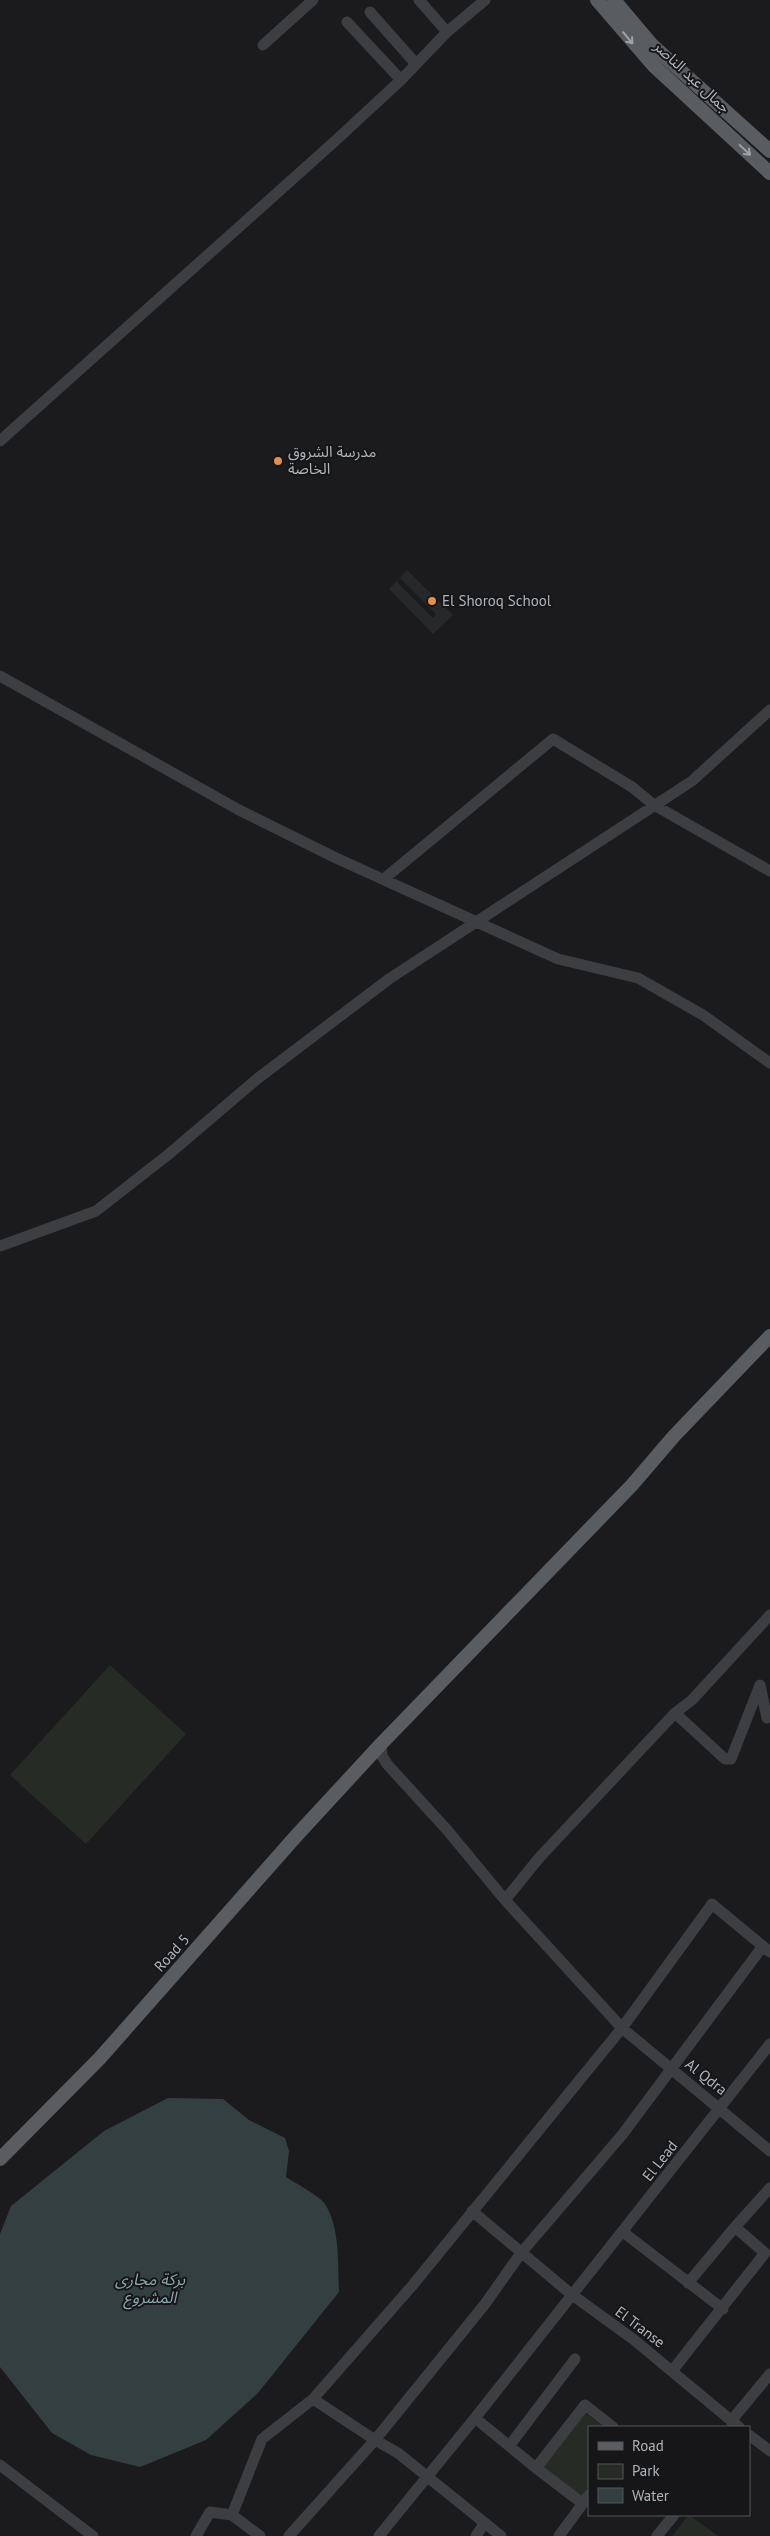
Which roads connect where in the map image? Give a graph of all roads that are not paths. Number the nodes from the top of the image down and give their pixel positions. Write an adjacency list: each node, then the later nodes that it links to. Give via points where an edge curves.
1 (313, 0): 9 (street)
2 (419, 0): 8 (street)
3 (485, 0): 8 (street)
4 (597, 0): 13 (main road, جمال عبد الناصر, one-way to 13, via 653,65)
5 (617, 1): 12 (main road, جمال عبد الناصر, via 652,45)
6 (370, 12): 10 (street)
7 (347, 22): 11 (street)
8 (447, 32): 10 (street)
9 (263, 45)
10 (416, 64): 11 (street)
11 (401, 80): 14 (street)
12 (770, 151)
13 (770, 173)
14 (0, 440)
15 (0, 676): 19 (street, via 239,810 336,858)
16 (770, 710): 17 (street, via 692,781)
17 (654, 805): 18 (street); 19 (street, via 632,786 553,739); 20 (street)
18 (770, 871)
19 (385, 878): 20 (street)
20 (476, 923): 21 (street, via 558,959 638,978 703,1015); 22 (street, via 389,980 257,1080 96,1211)
21 (770, 1063)
22 (0, 1246)
23 (770, 1336): 27 (main road, Road 5)
24 (770, 1615): 25 (street, via 692,1700)
25 (675, 1713): 26 (street, via 725,1760 731,1758 760,1685 767,1718); 28 (street, via 539,1858)
26 (770, 1715)
27 (381, 1744): 28 (street, Al Qdra, via 387,1764); 35 (main road, Road 5, via 100,2058)
28 (505, 1900): 30 (street, Al Qdra)
29 (767, 1949): 30 (street, via 712,1904); 32 (street)
30 (622, 2028): 32 (street, Al Qdra); 37 (street)
31 (770, 2044): 33 (street, El Lead)
32 (671, 2069): 33 (street, Al Qdra); 40 (street, via 622,2135)
33 (721, 2108): 34 (street, Al Qdra); 39 (street, El Lead)
34 (770, 2151)
35 (0, 2159)
36 (770, 2188): 38 (street)
37 (472, 2211): 40 (street, El Transe); 47 (street, via 412,2286)
38 (735, 2228): 41 (street); 43 (street, via 765,2253)
39 (623, 2232): 41 (street); 42 (street, El Lead)
40 (521, 2253): 42 (street, El Transe); 52 (street, via 485,2304)
41 (688, 2283): 43 (street)
42 (572, 2294): 45 (street, El Transe); 48 (street, El Lead)
43 (723, 2309): 45 (street)
44 (575, 2359): 53 (street)
45 (672, 2371): 49 (street, El Transe)
46 (770, 2374): 49 (street)
47 (313, 2399): 52 (street); 59 (street, via 262,2439)
48 (475, 2418): 53 (street); 57 (street, El Lead)
49 (735, 2424)
50 (613, 2426): 56 (street, via 585,2405)
51 (750, 2435): 54 (street)
52 (375, 2440): 57 (street, via 398,2452); 65 (street)
53 (510, 2445): 56 (street)
54 (770, 2451)
55 (0, 2465): 62 (street)
56 (536, 2468): 58 (street)
57 (428, 2477): 61 (street); 66 (street, El Lead)
58 (586, 2499): 69 (street)
59 (232, 2515): 63 (street, via 210,2512); 64 (street)
60 (673, 2516): 70 (street)
61 (484, 2524): 67 (street); 68 (street)
62 (88, 2535)
63 (196, 2536)
64 (260, 2536)
65 (290, 2536)
66 (379, 2536)
67 (476, 2536)
68 (501, 2536)
69 (559, 2536)
70 (657, 2536)

